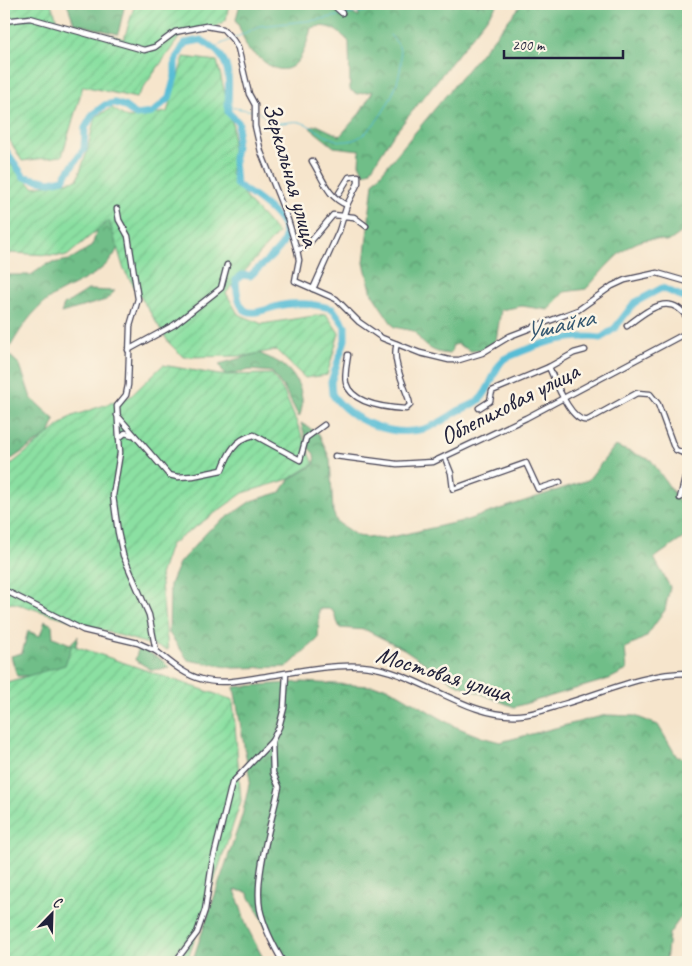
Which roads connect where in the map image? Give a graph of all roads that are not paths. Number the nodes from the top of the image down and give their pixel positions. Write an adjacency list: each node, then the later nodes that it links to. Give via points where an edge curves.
1 (293, 4): 2 (street)
2 (297, 4)
3 (332, 4): 4 (street)
4 (342, 13)
5 (4, 21): 12 (street, Зеркальная улица, via 30,18 144,50 155,48 182,30 215,26 229,33 238,48 246,84 255,105 255,126 261,152)
6 (312, 161): 8 (street, via 330,195)
7 (339, 193): 8 (street, via 349,177 358,176)
8 (347, 205): 10 (street)
9 (117, 209): 20 (street, via 128,236 138,299 130,326)
10 (344, 216): 11 (street, via 354,217); 12 (street, via 333,215 306,247); 15 (street)
11 (366, 226)
12 (297, 250): 15 (street, Зеркальная улица, via 299,260 295,281)
13 (228, 265): 20 (street, via 221,288 174,325)
14 (688, 282): 19 (street, Зеркальная улица, via 657,273 625,280 578,310 459,360 438,359)
15 (313, 290): 19 (street, Зеркальная улица, via 336,299 367,328)
16 (688, 319): 17 (street, via 674,306 663,304 645,312)
17 (627, 326)
18 (688, 332): 24 (street, Облепиховая улица)
19 (397, 344): 22 (street, via 397,363 410,405 406,409 387,408 354,394 346,383)
20 (128, 350): 26 (street, via 128,385)
21 (585, 350): 23 (street)
22 (348, 355)
23 (549, 367): 24 (street); 25 (street, via 492,391 490,401)
24 (564, 397): 30 (street, via 576,418 585,421 638,393 648,393 658,404 673,445); 32 (street, Облепиховая улица)
25 (478, 408)
26 (116, 414): 28 (street); 29 (street)
27 (324, 425): 28 (street, via 306,438 300,460 254,435 234,446 222,470 178,477 169,475)
28 (134, 436): 29 (street, via 125,433)
29 (119, 438): 37 (street, via 120,453 113,496 118,532 123,554 149,615)
30 (688, 455)
31 (335, 456): 32 (street, Облепиховая улица, via 415,465)
32 (445, 458): 34 (street, via 453,489 526,464 538,489)
33 (688, 466): 35 (street)
34 (560, 482)
35 (680, 498)
36 (4, 590): 37 (street, Мостовая улица, via 83,630 138,643)
37 (156, 652): 39 (street, Мостовая улица, via 201,680 237,681)
38 (688, 673): 39 (street, Мостовая улица, via 645,678 520,715 474,706 386,670 345,666)
39 (286, 674): 40 (street, via 282,717)
40 (272, 741): 41 (street, via 232,783 212,864 205,910 197,933); 42 (street, via 273,773 279,787 259,880 260,908 267,933)
41 (175, 962)
42 (283, 962)

